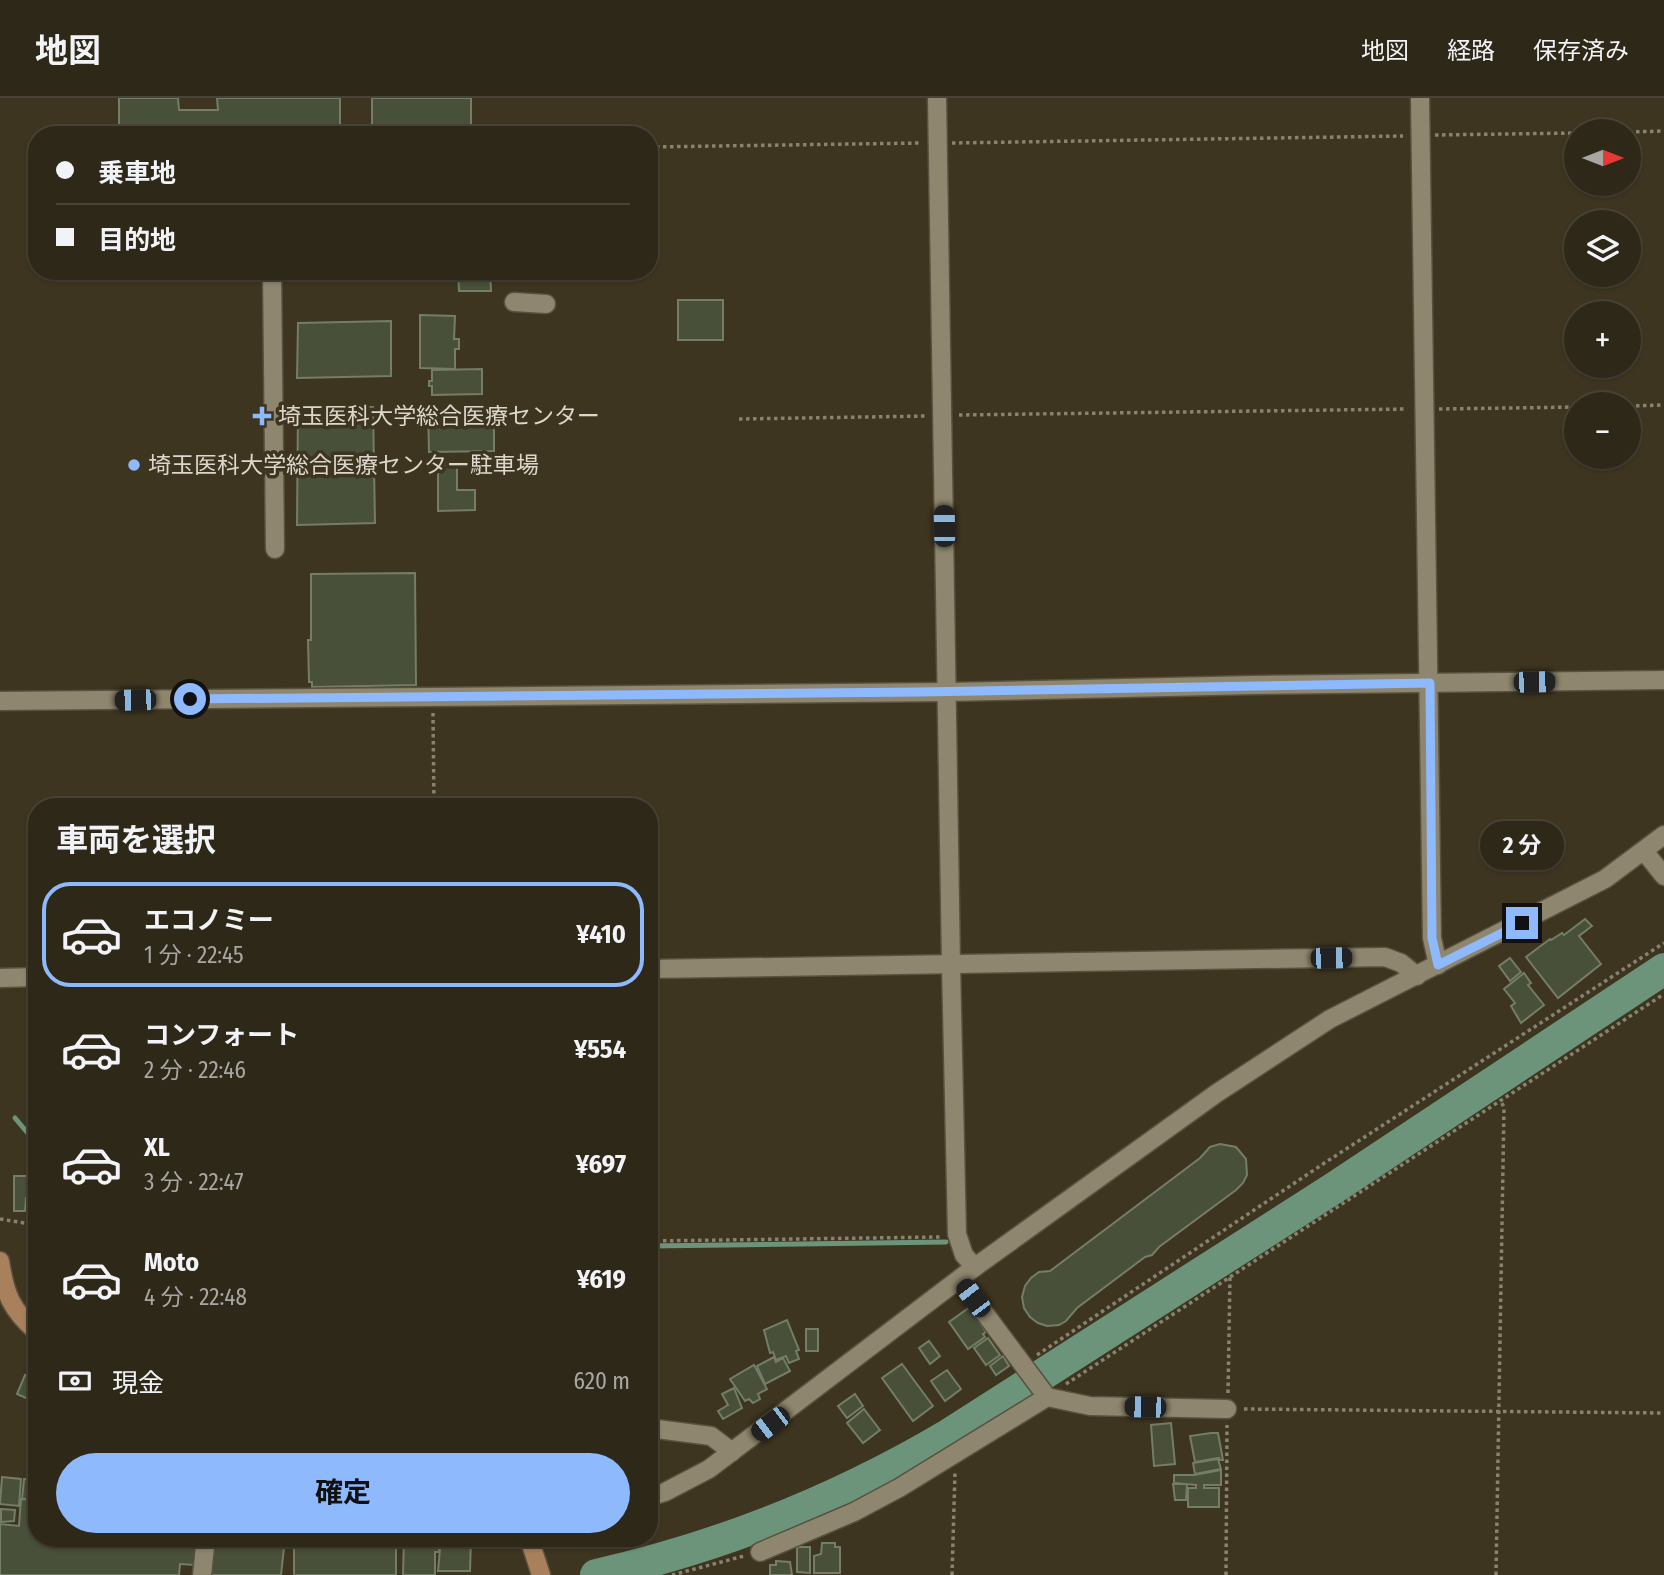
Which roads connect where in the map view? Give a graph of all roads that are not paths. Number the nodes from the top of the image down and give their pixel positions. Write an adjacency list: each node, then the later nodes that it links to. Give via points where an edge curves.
1 (937, 98): 9 (street)
2 (1420, 98): 8 (street)
3 (272, 280): 6 (street)
4 (514, 302): 5 (street)
5 (546, 304)
6 (275, 549)
7 (1664, 680): 8 (street)
8 (1430, 683): 9 (street); 15 (street, via 1432,938)
9 (947, 692): 10 (street); 14 (street)
10 (0, 701)
11 (1664, 835): 12 (street)
12 (1644, 851): 13 (street); 15 (street, via 1605,879)
13 (1664, 876)
14 (951, 964): 16 (street); 17 (street, via 1385,957); 21 (street, via 957,1234 964,1255)
15 (1438, 965): 17 (street)
16 (658, 969)
17 (1417, 976): 21 (street, via 1330,1019 1217,1093)
18 (28, 977): 19 (street)
19 (0, 978)
20 (0, 1261): 23 (main road)
21 (975, 1268): 22 (street)
22 (960, 1280): 25 (street); 28 (street)
23 (4, 1302): 24 (main road)
24 (28, 1324)
25 (1046, 1395): 26 (street, via 1090,1406); 32 (street, via 953,1457 854,1512)
26 (1227, 1409)
27 (658, 1429): 28 (street, via 711,1436)
28 (732, 1452): 29 (street)
29 (658, 1494)
30 (205, 1547): 34 (street)
31 (532, 1547): 33 (main road)
32 (760, 1552)
33 (539, 1568)
34 (202, 1575)

